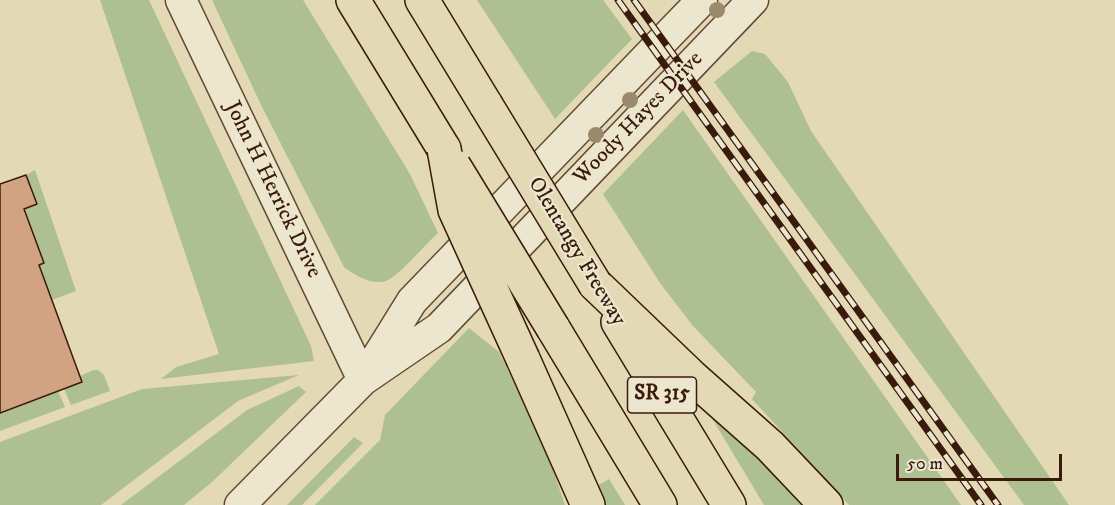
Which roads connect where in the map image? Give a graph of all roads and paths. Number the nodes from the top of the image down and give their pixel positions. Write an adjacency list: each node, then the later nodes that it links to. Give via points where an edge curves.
1 (182, 0): 8 (street, John H Herrick Drive)
2 (353, 0): 6 (highway, SR 315)
3 (422, 0): 7 (highway, Olentangy Freeway / SR 315, bridge)
4 (702, 0): 8 (street, Woody Hayes Drive, via 412,301)
5 (753, 0): 8 (street, Woody Hayes Drive, via 439,328)
6 (444, 149): 10 (highway, bridge, via 455,210); 11 (highway, SR 315, bridge)
7 (595, 284): 12 (highway, Olentangy Freeway / SR 315); 13 (highway, via 770,446)
8 (363, 380): 9 (street, Woody Hayes Drive)
9 (240, 505)
10 (588, 505)
11 (660, 505)
12 (729, 505)
13 (826, 505)

